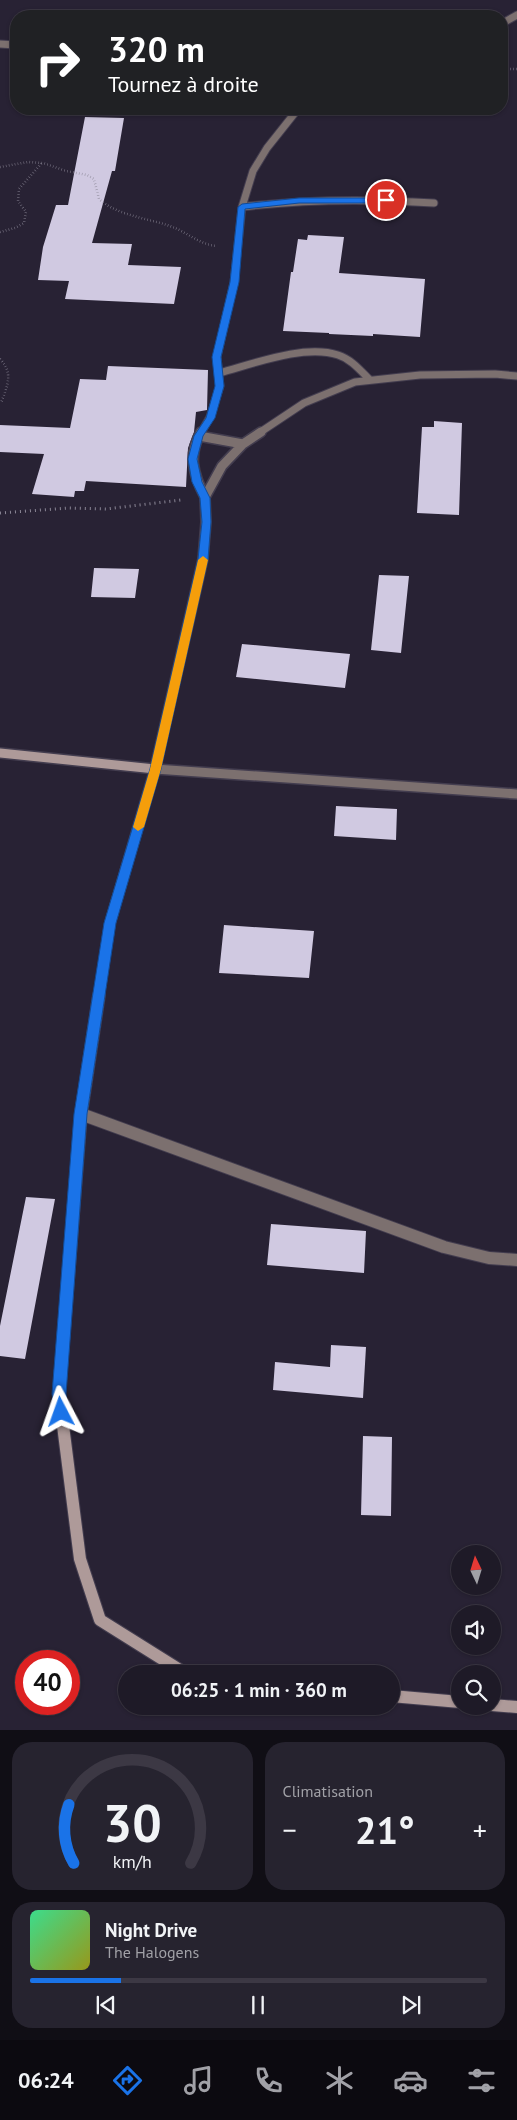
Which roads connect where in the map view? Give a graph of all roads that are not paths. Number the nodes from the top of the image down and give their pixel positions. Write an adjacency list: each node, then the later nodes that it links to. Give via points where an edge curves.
1 (293, 115): 3 (street, via 267,148 254,171)
2 (434, 203): 3 (street, via 299,200)
3 (242, 207): 4 (street, via 234,282 217,357)
4 (219, 373): 6 (street, via 286,357 326,353 340,355); 7 (street, via 220,386 210,418)
5 (517, 376): 6 (street, via 457,374)
6 (369, 379): 8 (street, via 304,402)
7 (199, 436): 8 (street); 9 (street, via 192,459 197,482)
8 (244, 444): 9 (street, via 222,466)
9 (205, 498): 11 (street, via 203,559)
10 (0, 752): 11 (street)
11 (155, 769): 12 (street); 13 (street, via 110,923)
12 (517, 794)
13 (80, 1114): 14 (street, via 444,1247 489,1258); 15 (street, via 59,1394 80,1559 100,1620)
14 (517, 1260)
15 (172, 1665)
16 (400, 1697): 17 (street)
17 (451, 1701)
18 (501, 1706): 19 (street)
19 (517, 1707)

